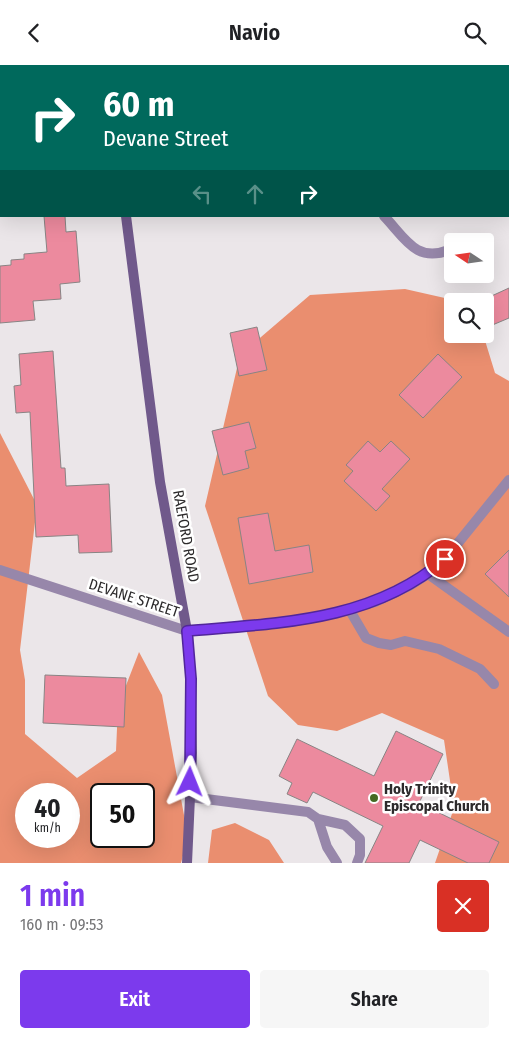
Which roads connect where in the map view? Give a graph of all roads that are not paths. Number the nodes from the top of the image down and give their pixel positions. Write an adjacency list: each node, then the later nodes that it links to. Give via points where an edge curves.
1 (126, 217): 8 (main road, RAEFORD ROAD, via 160,482)
2 (385, 217): 3 (street, via 408,243 423,254)
3 (444, 252)
4 (509, 480): 6 (street, DEVANE STREET, via 445,559)
5 (0, 570): 8 (street, DEVANE STREET)
6 (428, 574): 7 (street, DEVANE STREET, via 375,602); 9 (street)
7 (349, 609): 8 (street, DEVANE STREET, via 291,621); 10 (street, via 366,639 391,645 405,641 439,649 480,669)
8 (187, 631): 11 (main road, RAEFORD ROAD, via 191,679)
9 (509, 632)
10 (494, 684)
11 (190, 797): 12 (street, via 308,812); 13 (main road, RAEFORD ROAD)
12 (318, 819): 14 (street, via 327,847); 15 (street, via 345,825 360,839)
13 (187, 863)
14 (337, 863)
15 (357, 863)

